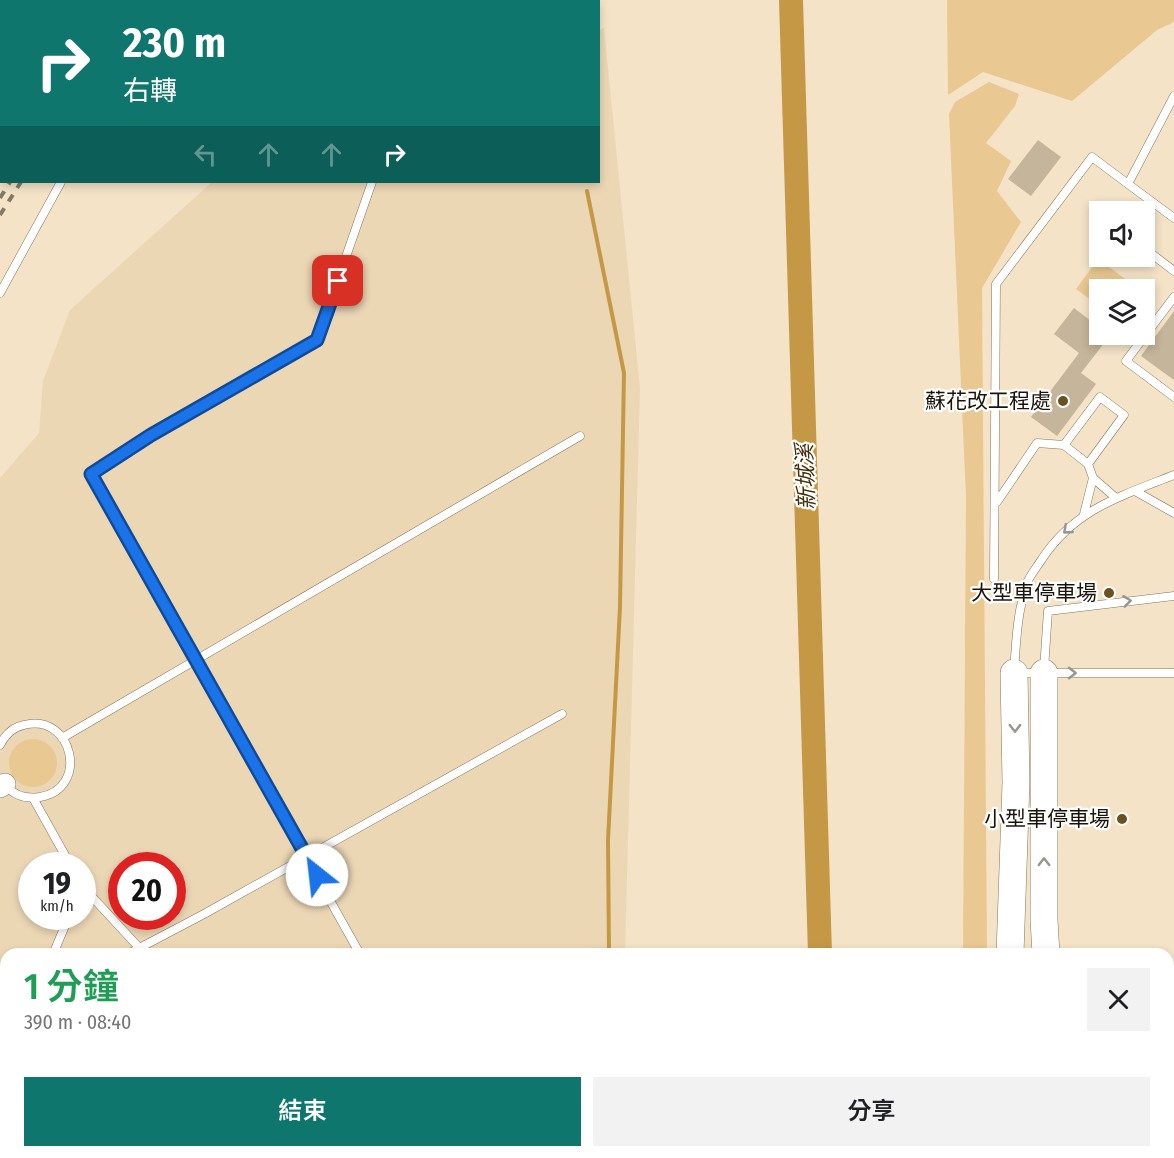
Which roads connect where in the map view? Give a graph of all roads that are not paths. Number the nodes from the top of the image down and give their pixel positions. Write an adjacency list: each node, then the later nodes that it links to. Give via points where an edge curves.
1 (1174, 96): 4 (lane)
2 (60, 183): 8 (lane)
3 (372, 183): 24 (lane, via 317,340 91,474)
4 (1128, 184): 5 (lane); 18 (lane, via 1092,157 996,284)
5 (1174, 218)
6 (1155, 256): 7 (lane)
7 (1174, 271)
8 (0, 293)
9 (1174, 297): 10 (lane, via 1126,361)
10 (1174, 397)
11 (580, 436): 24 (lane)
12 (1064, 445): 13 (lane); 13 (lane, via 1100,397 1124,415); 18 (lane, via 1037,443)
13 (1088, 464): 15 (lane)
14 (1174, 475): 16 (lane)
15 (1093, 478): 17 (lane); 21 (lane)
16 (1135, 490): 17 (lane); 19 (lane)
17 (1116, 498): 21 (lane)
18 (996, 503): 22 (lane)
19 (1170, 507): 20 (lane)
20 (1174, 513)
21 (1084, 514): 25 (lane, one-way to 25, via 1054,541 1028,581 1017,624)
22 (994, 579)
23 (1174, 596): 26 (lane, one-way to 23, via 1048,611)
24 (196, 660): 29 (lane); 35 (lane)
25 (1014, 673): 26 (lane); 31 (highway, one-way to 31)
26 (1044, 673): 27 (lane, one-way to 27); 37 (highway, one-way to 26)
27 (1174, 673)
28 (562, 714): 35 (lane)
29 (62, 738): 30 (lane, via 53,728 28,724 10,731); 33 (lane, via 70,755 66,780 52,794)
30 (0, 744)
31 (1016, 782): 43 (highway); 44 (highway)
32 (2, 783): 33 (lane, via 14,793)
33 (33, 798): 34 (lane)
34 (63, 852)
35 (306, 856): 41 (lane); 42 (lane)
36 (96, 901): 40 (lane)
37 (1044, 920): 45 (highway); 46 (highway)
38 (63, 930): 39 (lane)
39 (56, 948)
40 (140, 948)
41 (148, 948)
42 (357, 948)
43 (1010, 948)
44 (1029, 948)
45 (1046, 948)
46 (1050, 948)

